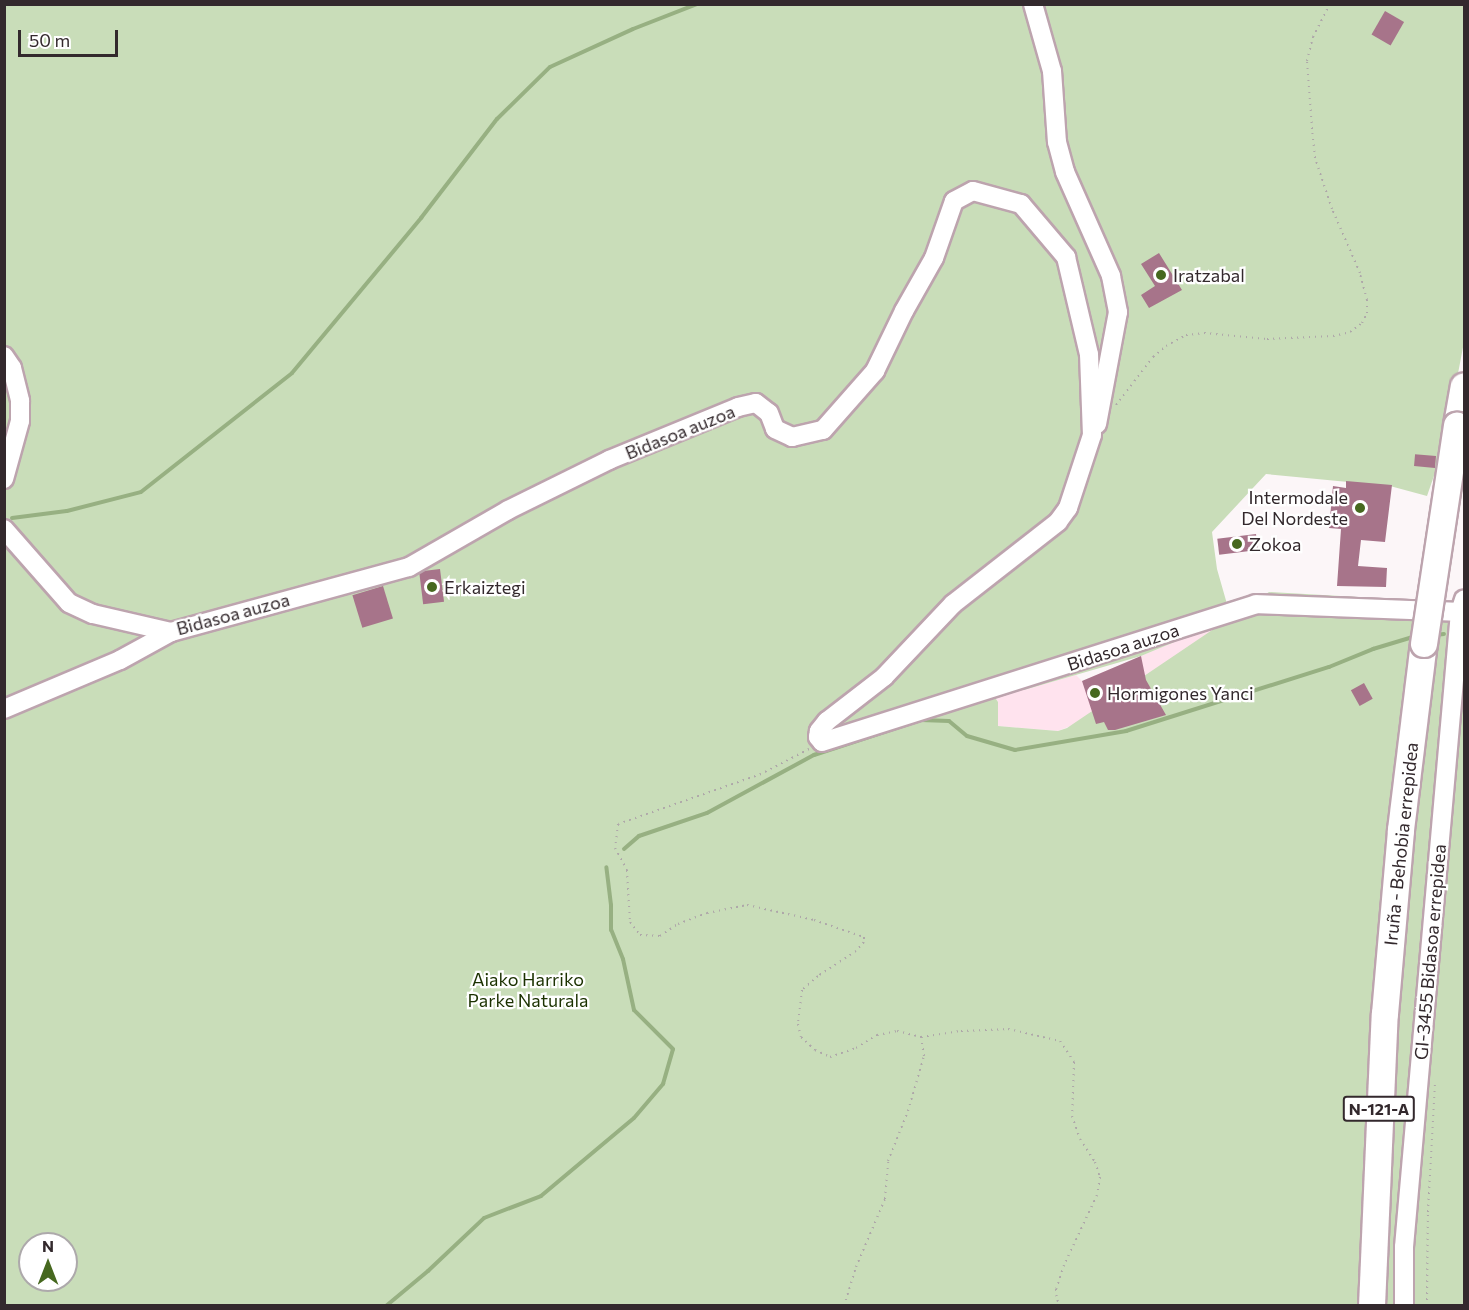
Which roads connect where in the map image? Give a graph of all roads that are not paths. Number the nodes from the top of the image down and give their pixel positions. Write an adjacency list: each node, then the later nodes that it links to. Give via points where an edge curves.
1 (1033, 4): 4 (street, Bidasoa auzoa, via 1052,71 1057,142 1065,172 1111,276 1118,312 1100,418)
2 (4, 356): 5 (street, via 12,368 20,421)
3 (1464, 387): 10 (highway, Iruña - Behobia errepidea / N-121-A, bridge, via 1424,644 1401,830 1385,1014)
4 (1092, 435): 7 (street, Bidasoa auzoa, via 1068,508 1058,522 953,604 885,677 827,721 819,730 822,742 1256,604); 8 (street, Bidasoa auzoa, via 1089,354 1066,257 1021,204 973,191 954,201 933,258 875,372 823,430 792,437 775,429 769,413 756,403 738,407 609,460 508,510 409,567)
5 (4, 479)
6 (4, 529): 8 (street, Bidasoa auzoa, via 69,603 93,614)
7 (1462, 606): 11 (street, GI-3455 Bidasoa errepidea, via 1404,1247)
8 (171, 632): 9 (street, via 110,664)
9 (4, 709)
10 (1372, 1305)
11 (1404, 1305)

